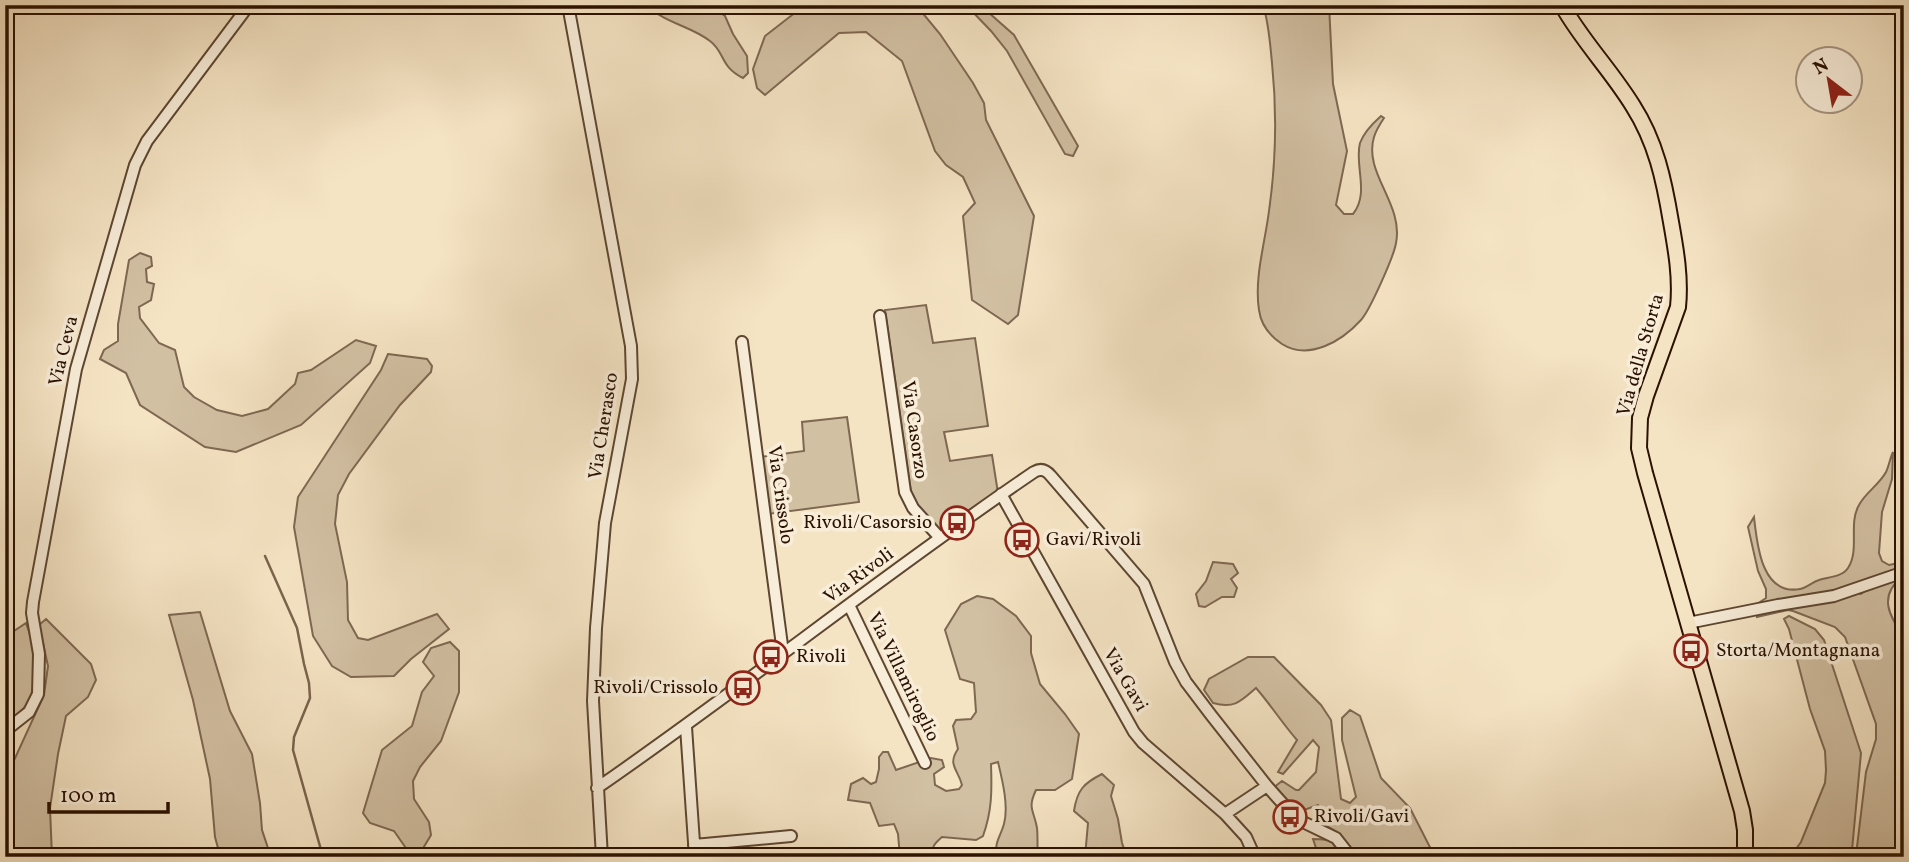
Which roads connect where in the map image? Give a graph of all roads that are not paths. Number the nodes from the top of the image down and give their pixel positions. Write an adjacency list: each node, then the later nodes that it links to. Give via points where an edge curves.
1 (249, 5): 13 (street, Via Ceva, via 147,141 135,165 76,369 33,602 38,694 29,712)
2 (568, 5): 16 (street, Via Cherasco, via 631,346 632,379 605,523 596,628)
3 (1562, 5): 10 (main road, Via della Storta, via 1634,106 1660,163 1679,278 1678,307 1646,396 1639,441)
4 (880, 316): 7 (street, Via Casorzo, via 905,492)
5 (742, 342): 11 (street, Via Crissolo)
6 (1001, 494): 7 (street, Via Rivoli); 15 (street, Via Rivoli, via 1036,471 1048,472 1144,584 1180,672); 17 (street, Via Gavi, via 1134,732)
7 (940, 538): 9 (street, Via Rivoli)
8 (1904, 572): 10 (street, via 1834,596)
9 (849, 605): 11 (street, Via Rivoli); 14 (street, Via Villamiroglio)
10 (1688, 623): 24 (main road, Via della Storta, via 1742,811)
11 (783, 653): 12 (street, Via Rivoli)
12 (685, 727): 16 (street, Via Rivoli); 19 (street)
13 (5, 731)
14 (925, 763)
15 (1267, 786): 17 (street); 23 (street, Via Rivoli, via 1291,813 1336,838)
16 (597, 788): 20 (street, Via Cherasco)
17 (1225, 814): 22 (street, Via Gavi, via 1246,837)
18 (791, 836): 19 (street)
19 (694, 845): 21 (street)
20 (602, 857)
21 (695, 857)
22 (1255, 857)
23 (1351, 857)
24 (1745, 857)

